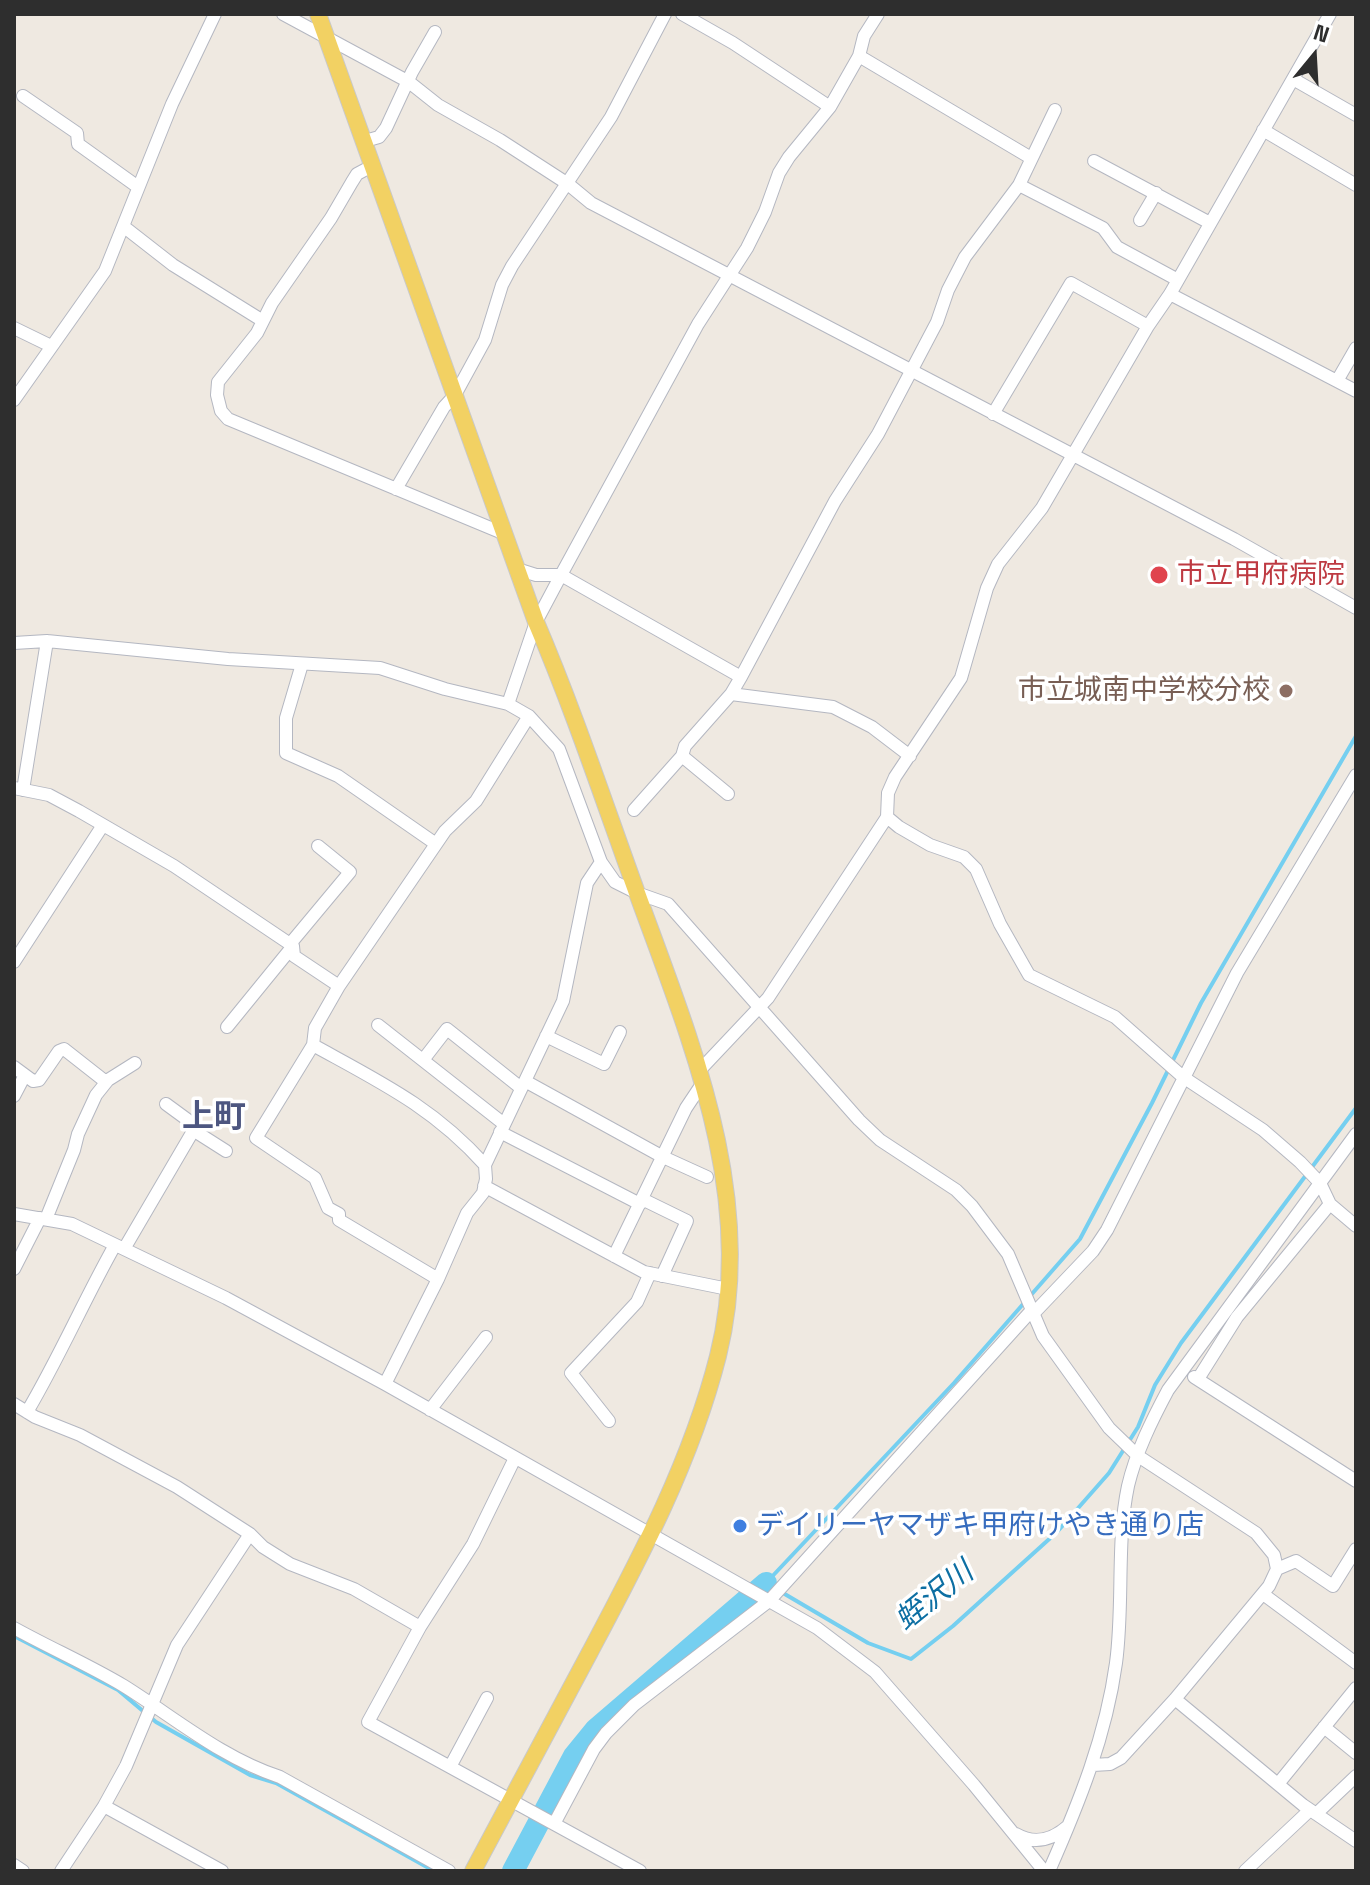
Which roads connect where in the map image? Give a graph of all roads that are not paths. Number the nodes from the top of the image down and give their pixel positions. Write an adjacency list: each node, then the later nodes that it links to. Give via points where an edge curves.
1 (215, 14): 25 (street)
2 (283, 14): 9 (street)
3 (318, 14): 9 (main road)
4 (665, 14): 23 (street, via 616,109)
5 (682, 14): 14 (street)
6 (878, 14): 10 (street)
7 (1330, 14): 11 (street)
8 (435, 32): 12 (street)
9 (325, 37): 12 (street); 18 (main road)
10 (859, 56): 14 (street); 19 (street)
11 (1293, 79): 16 (street); 17 (street)
12 (409, 82): 18 (street, via 386,128); 23 (street)
13 (23, 96): 25 (street, via 77,133 78,144)
14 (830, 107): 30 (street, via 779,173 765,212)
15 (1055, 110): 19 (street)
16 (1356, 115)
17 (1263, 130): 22 (street); 28 (street)
18 (365, 141): 21 (main road)
19 (1031, 158): 24 (street)
20 (1094, 161): 26 (street)
21 (372, 166): 33 (street, via 357,174); 41 (main road)
22 (1355, 181)
23 (568, 184): 30 (street, via 591,203); 41 (street, via 512,266 485,340)
24 (1019, 185): 31 (street, via 1103,228 1117,247); 38 (street, via 965,257)
25 (138, 187): 29 (street)
26 (1156, 193): 27 (street); 28 (street)
27 (1140, 220)
28 (1210, 223): 31 (street)
29 (123, 226): 33 (street, via 173,265); 36 (street, via 105,271)
30 (731, 274): 38 (street); 48 (street, via 698,324)
31 (1178, 280): 32 (street)
32 (1170, 294): 34 (street); 39 (street)
33 (263, 321): 45 (street, via 218,382 221,411 228,419)
34 (1148, 326): 43 (street, via 1071,283); 44 (street)
35 (14, 328): 36 (street)
36 (51, 346): 42 (street)
37 (1356, 348): 39 (street)
38 (910, 371): 43 (street); 54 (street)
39 (1337, 381): 40 (street)
40 (1356, 391)
41 (455, 395): 45 (street); 46 (main road)
42 (14, 400)
43 (993, 414): 44 (street)
44 (1073, 456): 49 (street); 59 (street, via 1042,508 998,564 961,678)
45 (396, 489): 46 (street)
46 (505, 534): 47 (main road)
47 (517, 569): 48 (street); 50 (main road)
48 (561, 575): 50 (street); 54 (street)
49 (1356, 608)
50 (536, 622): 56 (street); 69 (main road)
51 (47, 641): 52 (street); 53 (street); 61 (street)
52 (14, 643)
53 (302, 664): 56 (street, via 380,668); 66 (street, via 286,718 286,753 338,776)
54 (741, 677): 55 (street)
55 (731, 694): 58 (street); 59 (street, via 833,707 872,727)
56 (508, 704): 57 (street)
57 (529, 716): 66 (street, via 476,801); 68 (street, via 559,749)
58 (682, 756): 62 (street); 63 (street)
59 (910, 756): 64 (street, via 888,793)
60 (1356, 775): 82 (street)
61 (18, 789): 65 (street, via 49,795)
62 (728, 794)
63 (634, 810)
64 (887, 817): 73 (street); 82 (street, via 930,845 964,857 976,869 1029,975 1115,1017)
65 (103, 825): 70 (street); 71 (street)
66 (436, 844): 72 (street)
67 (318, 846): 70 (street, via 350,872)
68 (601, 862): 69 (street, via 615,882); 77 (street, via 587,883 566,990)
69 (637, 893): 73 (street, via 668,904); 83 (main road)
70 (291, 945): 72 (street, via 294,956); 75 (street)
71 (14, 962)
72 (339, 986): 78 (street, via 315,1028)
73 (759, 1005): 83 (street); 108 (street, via 880,1140 972,1206 1008,1254)
74 (378, 1025): 79 (street)
75 (227, 1027)
76 (620, 1032): 77 (street, via 604,1064)
77 (546, 1036): 85 (street)
78 (313, 1045): 93 (street, via 432,1115); 106 (street, via 256,1138 315,1178 339,1220)
79 (423, 1060): 85 (street, via 447,1029); 88 (street)
80 (135, 1063): 84 (street)
81 (20, 1071): 84 (street, via 39,1080 64,1049); 86 (street)
82 (1181, 1075): 95 (street, via 1263,1130); 108 (street, via 1107,1230)
83 (701, 1077): 92 (street); 107 (main road, via 724,1189)
84 (106, 1082): 100 (street)
85 (523, 1084): 88 (street); 92 (street)
86 (14, 1096)
87 (166, 1104): 89 (street, via 196,1126)
88 (502, 1128): 93 (street); 97 (street)
89 (193, 1130): 91 (street); 102 (street)
90 (1356, 1134): 95 (street)
91 (226, 1151)
92 (663, 1157): 94 (street); 97 (street)
93 (485, 1165): 96 (street)
94 (707, 1177)
95 (1317, 1180): 98 (street); 109 (street)
96 (484, 1186): 103 (street); 106 (street)
97 (641, 1201): 103 (street); 105 (street, via 687,1221)
98 (1330, 1204): 101 (street); 109 (street, via 1237,1317)
99 (14, 1214): 100 (street)
100 (43, 1219): 102 (street, via 72,1224); 104 (street)
101 (1356, 1226)
102 (119, 1247): 113 (street); 116 (street, via 77,1314)
103 (614, 1256): 105 (street)
104 (14, 1269)
105 (656, 1275): 107 (street); 117 (street, via 571,1373)
106 (438, 1279): 113 (street)
107 (728, 1289): 122 (main road, via 719,1354 687,1455)
108 (1032, 1311): 118 (street, via 1062,1364); 126 (street)
109 (1222, 1328): 111 (street); 112 (street)
110 (486, 1337): 115 (street)
111 (1183, 1370): 112 (street); 118 (street)
112 (1198, 1379): 120 (street)
113 (385, 1384): 115 (street)
114 (14, 1404): 116 (street)
115 (430, 1410): 119 (street)
116 (27, 1412): 121 (street, via 177,1487)
117 (609, 1421)
118 (1131, 1449): 124 (street, via 1256,1533 1274,1555); 136 (street, via 1117,1661)
119 (515, 1458): 122 (street); 127 (street, via 473,1544)
120 (1356, 1481)
121 (250, 1534): 127 (street, via 290,1564 354,1589); 133 (street, via 177,1645)
122 (652, 1536): 126 (street); 140 (main road)
123 (1356, 1549): 124 (street, via 1333,1586 1296,1561)
124 (1277, 1569): 125 (street)
125 (1263, 1594): 129 (street); 132 (street)
126 (772, 1596): 143 (street, via 606,1733); 145 (street, via 875,1672)
127 (420, 1627): 137 (street, via 368,1722)
128 (14, 1628): 133 (street, via 124,1687)
129 (1356, 1663)
130 (1356, 1688): 134 (street)
131 (487, 1698): 137 (street)
132 (1175, 1699): 136 (street, via 1121,1758); 139 (street)
133 (147, 1714): 141 (street); 151 (street, via 280,1777)
134 (1324, 1727): 135 (street); 139 (street)
135 (1356, 1753)
136 (1093, 1765): 144 (street)
137 (450, 1767): 140 (street)
138 (1356, 1776): 142 (street)
139 (1278, 1784): 142 (street)
140 (511, 1801): 143 (street); 152 (main road)
141 (104, 1806): 149 (street); 150 (street)
142 (1313, 1812): 146 (street); 155 (street)
143 (553, 1823): 153 (street)
144 (1068, 1826): 145 (street, via 1046,1840); 154 (street)
145 (1013, 1832): 154 (street)
146 (1356, 1841)
147 (14, 1865): 148 (street)
148 (23, 1871)
149 (61, 1871)
150 (222, 1871)
151 (449, 1871)
152 (473, 1871)
153 (640, 1871)
154 (1046, 1871)
155 (1245, 1871)

